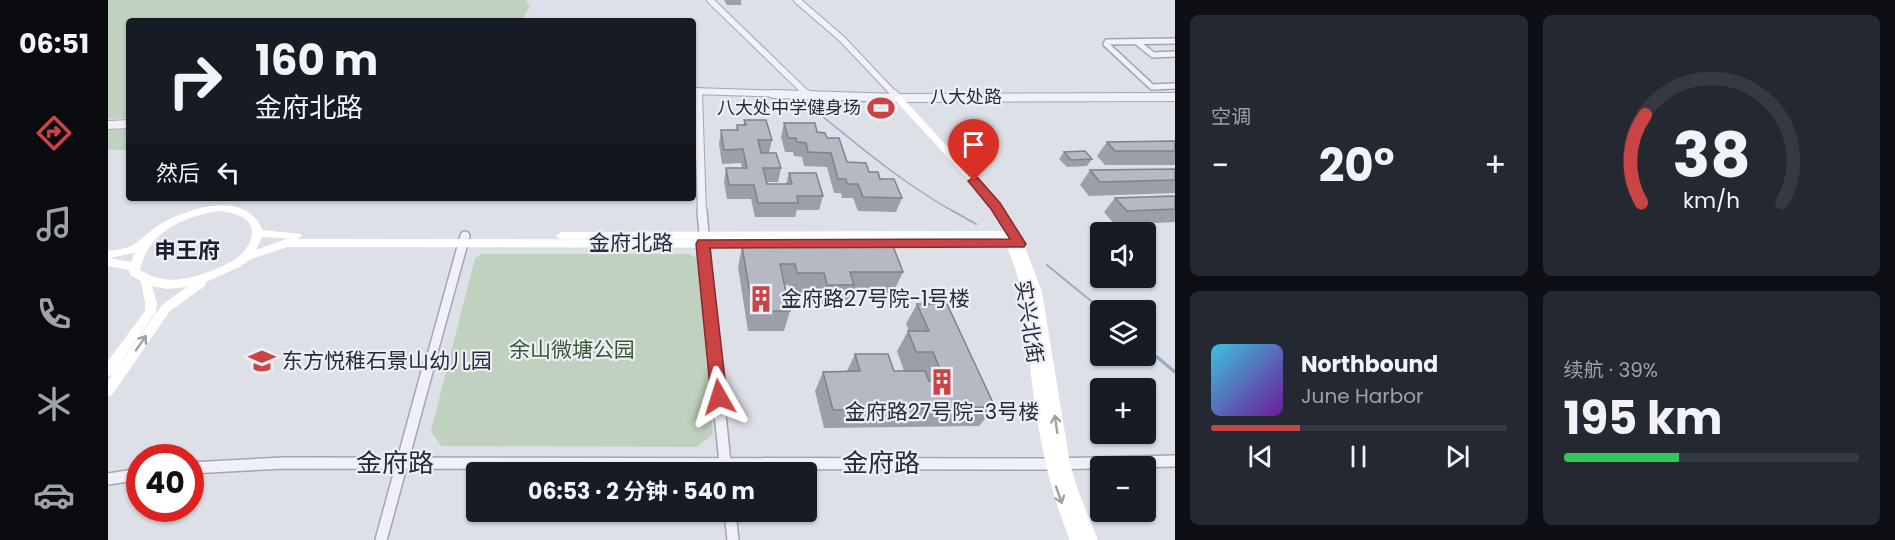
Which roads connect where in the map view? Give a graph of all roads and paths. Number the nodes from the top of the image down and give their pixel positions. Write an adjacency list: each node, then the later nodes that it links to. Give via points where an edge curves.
1 (710, 0): 8 (street)
2 (796, 0): 10 (street, via 842,39)
3 (1175, 41): 4 (street)
4 (1137, 42): 5 (street, via 1153,55); 6 (street, via 1106,44 1152,87)
5 (1175, 54)
6 (1175, 86)
7 (696, 93): 8 (street, 八大处路)
8 (809, 96): 10 (street, 八大处路)
9 (1175, 97): 10 (street, 八大处路)
10 (898, 98): 18 (main road, 实兴北街, via 985,193)
11 (696, 111): 17 (street)
12 (126, 124): 13 (street)
13 (108, 125)
14 (258, 233): 15 (main road, via 249,214 218,208 183,215); 16 (main road, 金府北路); 20 (main road)
15 (148, 239): 19 (main road, via 132,249); 22 (main road, via 138,253)
16 (464, 239): 17 (main road, 金府北路); 20 (main road, 金府北路, via 286,243); 29 (street)
17 (703, 239): 18 (main road, 金府北路); 28 (street)
18 (1013, 239): 31 (main road, 实兴北街, via 1037,292)
19 (108, 255)
20 (245, 257): 23 (main road, 金府北路)
21 (108, 262): 22 (main road)
22 (135, 267): 24 (main road, via 134,272)
23 (207, 279): 24 (main road, via 183,285); 26 (main road, one-way to 23, via 166,308)
24 (146, 281): 25 (main road, via 150,312)
25 (108, 371)
26 (108, 391)
27 (1175, 461): 31 (street, 金府路)
28 (725, 462)
29 (402, 463): 30 (street, 金府路); 32 (street, 金府路); 37 (street)
30 (466, 464)
31 (1057, 464): 33 (street, 金府路); 39 (main road, 实兴北街, one-way to 39, via 1056,486); 40 (main road, 实兴北街)
32 (204, 467)
33 (817, 467)
34 (126, 476): 35 (street)
35 (108, 479)
36 (731, 522): 38 (street)
37 (381, 540)
38 (733, 540)
39 (1077, 540)
40 (1091, 540)

